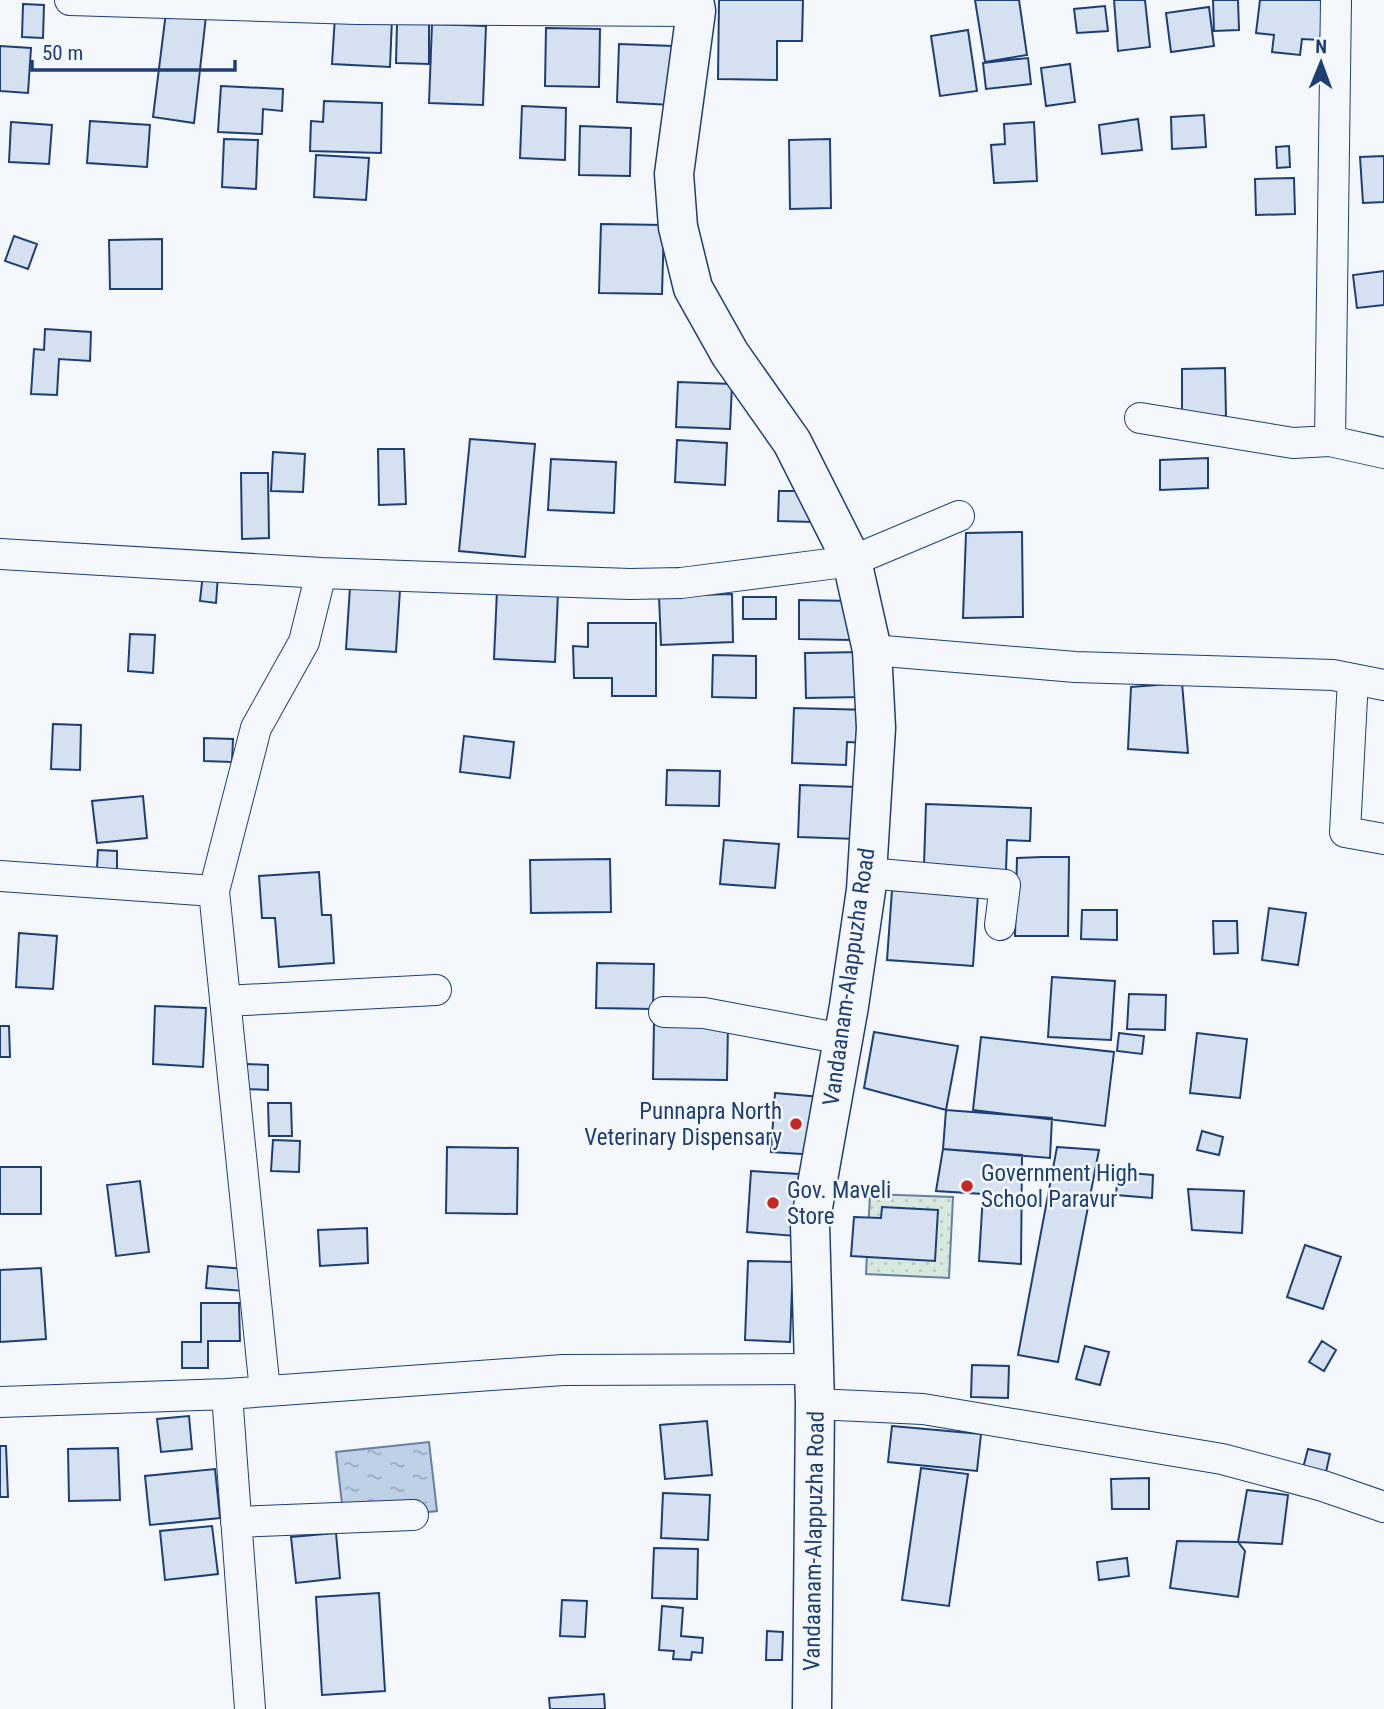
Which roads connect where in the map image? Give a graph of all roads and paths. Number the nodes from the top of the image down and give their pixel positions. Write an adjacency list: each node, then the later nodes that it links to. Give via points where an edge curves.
1 (70, 0): 3 (street, via 357,9)
2 (1336, 0): 5 (street)
3 (695, 6): 9 (main road, Vandaanam-Alappuzha Road, via 674,174 678,226 693,288 730,354 792,442)
4 (1140, 418): 5 (street, via 1293,443)
5 (1330, 441): 6 (street)
6 (1384, 453)
7 (959, 516): 9 (street)
8 (0, 554): 10 (street)
9 (852, 561): 10 (street, via 681,583); 11 (main road, Vandaanam-Alappuzha Road)
10 (321, 573): 17 (street, via 304,642 257,728)
11 (872, 650): 12 (street, via 1075,667); 15 (main road, Vandaanam-Alappuzha Road, via 876,728)
12 (1353, 679): 13 (street); 14 (street, via 1345,832)
13 (1384, 685)
14 (1384, 839)
15 (867, 873): 18 (street, via 1005,885); 22 (main road, Vandaanam-Alappuzha Road)
16 (0, 876): 17 (street)
17 (214, 891): 20 (street)
18 (1000, 925)
19 (436, 990): 20 (street)
20 (225, 1000): 24 (street)
21 (664, 1012): 22 (street, via 704,1013)
22 (843, 1039): 23 (main road, Vandaanam-Alappuzha Road, via 810,1224)
23 (815, 1386): 24 (street, via 563,1370); 27 (street, via 923,1409 1222,1459); 31 (main road, Vandaanam-Alappuzha Road)
24 (265, 1391): 25 (street)
25 (227, 1394): 26 (street); 29 (street)
26 (0, 1402)
27 (1384, 1507)
28 (413, 1515): 29 (street)
29 (236, 1522): 30 (street)
30 (250, 1709)
31 (811, 1709)

